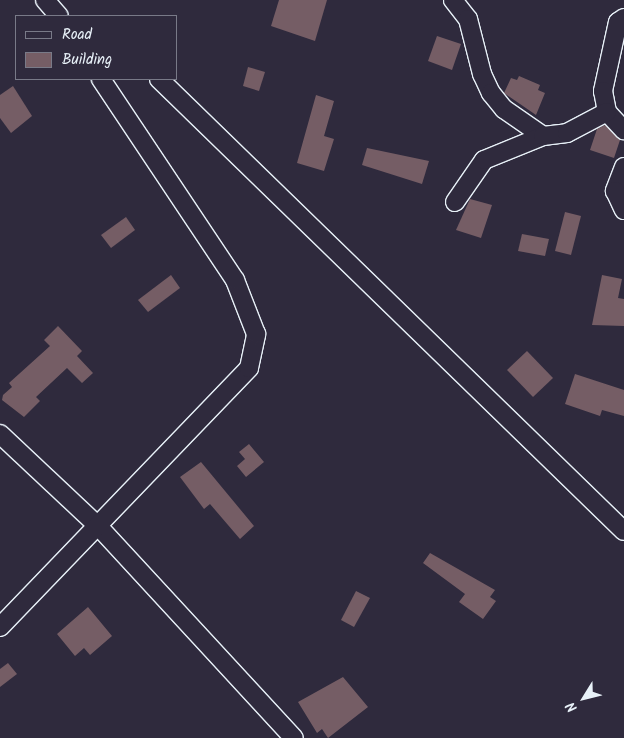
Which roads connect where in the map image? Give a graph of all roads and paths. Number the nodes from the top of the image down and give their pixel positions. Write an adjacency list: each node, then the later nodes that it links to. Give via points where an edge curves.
1 (453, 0): 7 (street, via 468,19 482,74 491,93 504,109)
2 (624, 18): 5 (street, via 618,22 604,82)
3 (102, 80): 14 (street, via 235,280 256,334 249,368)
4 (160, 80): 11 (street)
5 (606, 112): 6 (street); 7 (street, via 567,132)
6 (624, 130)
7 (543, 136): 9 (street, via 484,160)
8 (624, 167): 10 (street, via 615,191)
9 (455, 202)
10 (624, 210)
11 (441, 357): 12 (street); 15 (street)
12 (463, 357)
13 (0, 434): 14 (street)
14 (99, 527): 16 (street); 17 (street)
15 (624, 531)
16 (0, 627)
17 (294, 738)

